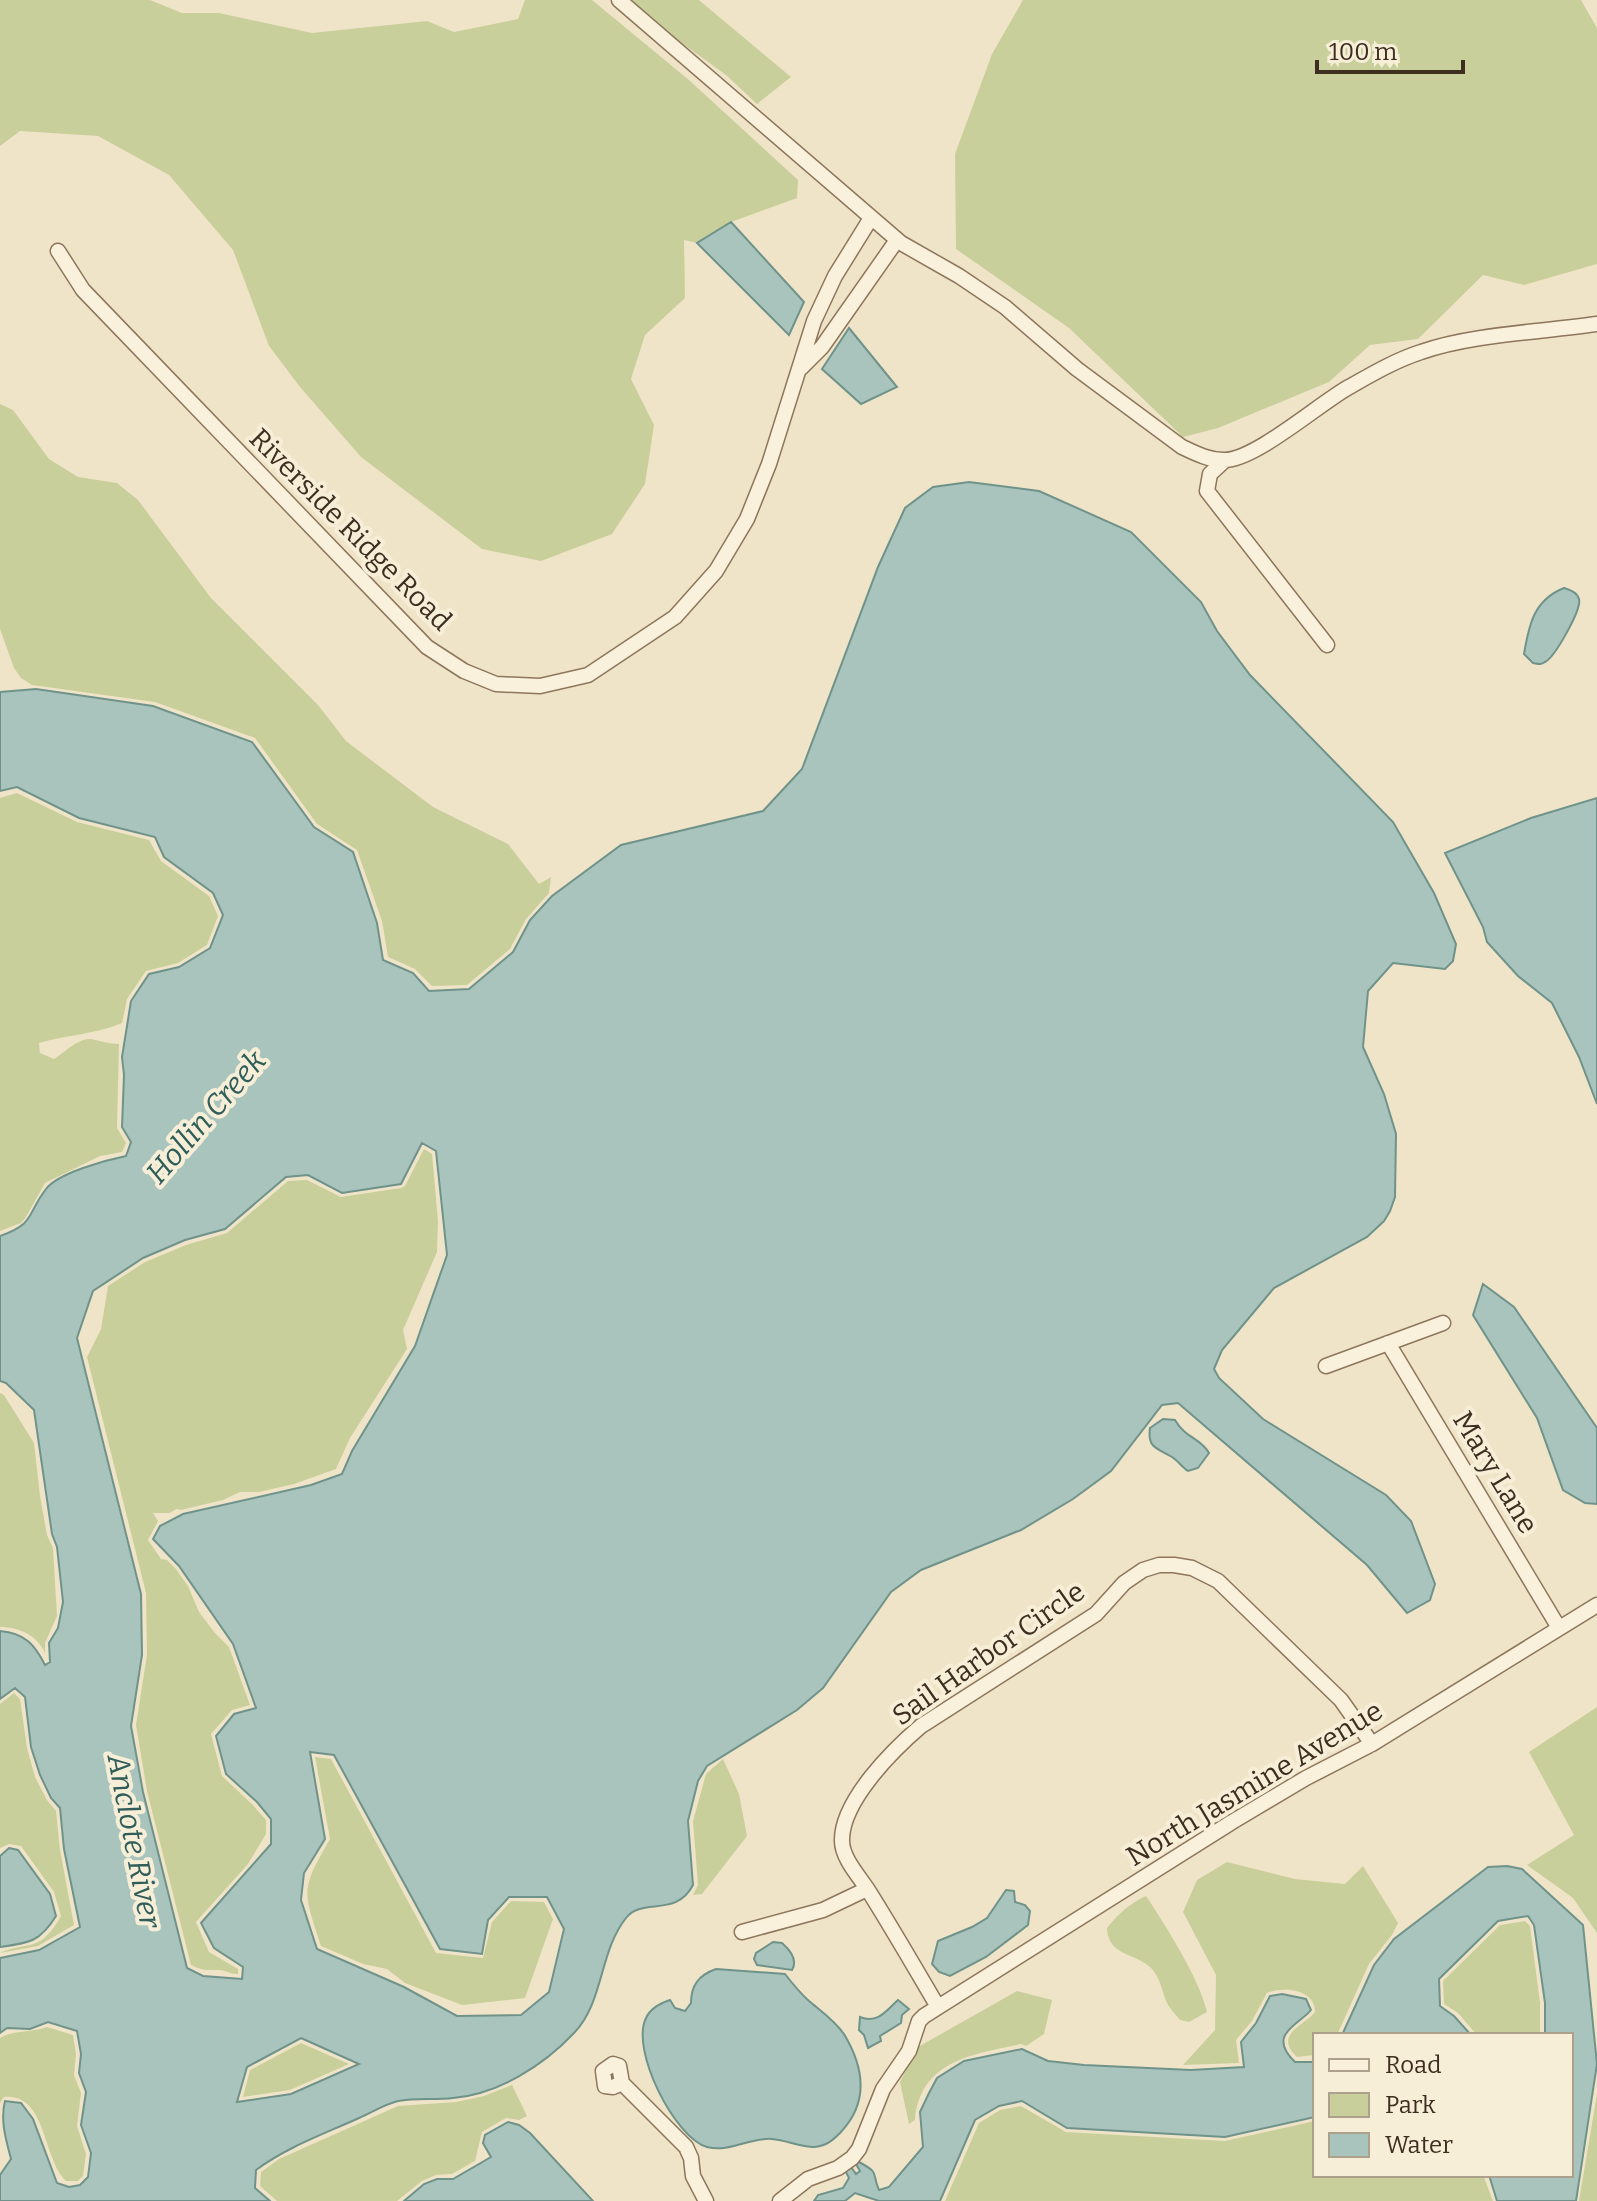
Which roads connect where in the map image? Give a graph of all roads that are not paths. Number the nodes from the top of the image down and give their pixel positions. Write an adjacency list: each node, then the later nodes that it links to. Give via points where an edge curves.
1 (619, 0): 2 (street)
2 (871, 218): 3 (street); 6 (street, Riverside Ridge Road, via 835,276)
3 (897, 240): 6 (street, Riverside Ridge Road, via 822,347); 7 (street, via 1005,307 1182,447)
4 (58, 251): 6 (street, Riverside Ridge Road, via 83,290 427,647 496,684 540,686 588,675 675,617 716,571 747,519)
5 (1597, 324): 7 (street, via 1452,343 1421,352 1345,389 1263,444)
6 (798, 372)
7 (1224, 461): 8 (street, via 1210,474 1207,491)
8 (1327, 645)
9 (1443, 1323): 10 (street)
10 (1388, 1343): 11 (street); 13 (street, Mary Lane)
11 (1326, 1366)
12 (1597, 1605): 13 (street, North Jasmine Avenue)
13 (1559, 1628): 14 (street, North Jasmine Avenue)
14 (1372, 1744): 15 (street, Sail Harbor Circle, via 1341,1700 1218,1581 1192,1568 1159,1565 1124,1583 1096,1614 921,1726 882,1762 848,1816 842,1841); 17 (street, North Jasmine Avenue, via 1281,1793)
15 (867, 1889): 16 (street, via 823,1910); 17 (street, Sail Harbor Circle)
16 (742, 1932)
17 (938, 2007): 20 (street, North Jasmine Avenue, via 919,2021 909,2051 883,2089 852,2158 808,2179)
18 (622, 2083): 19 (street, via 686,2147)
19 (706, 2201)
20 (780, 2201)

